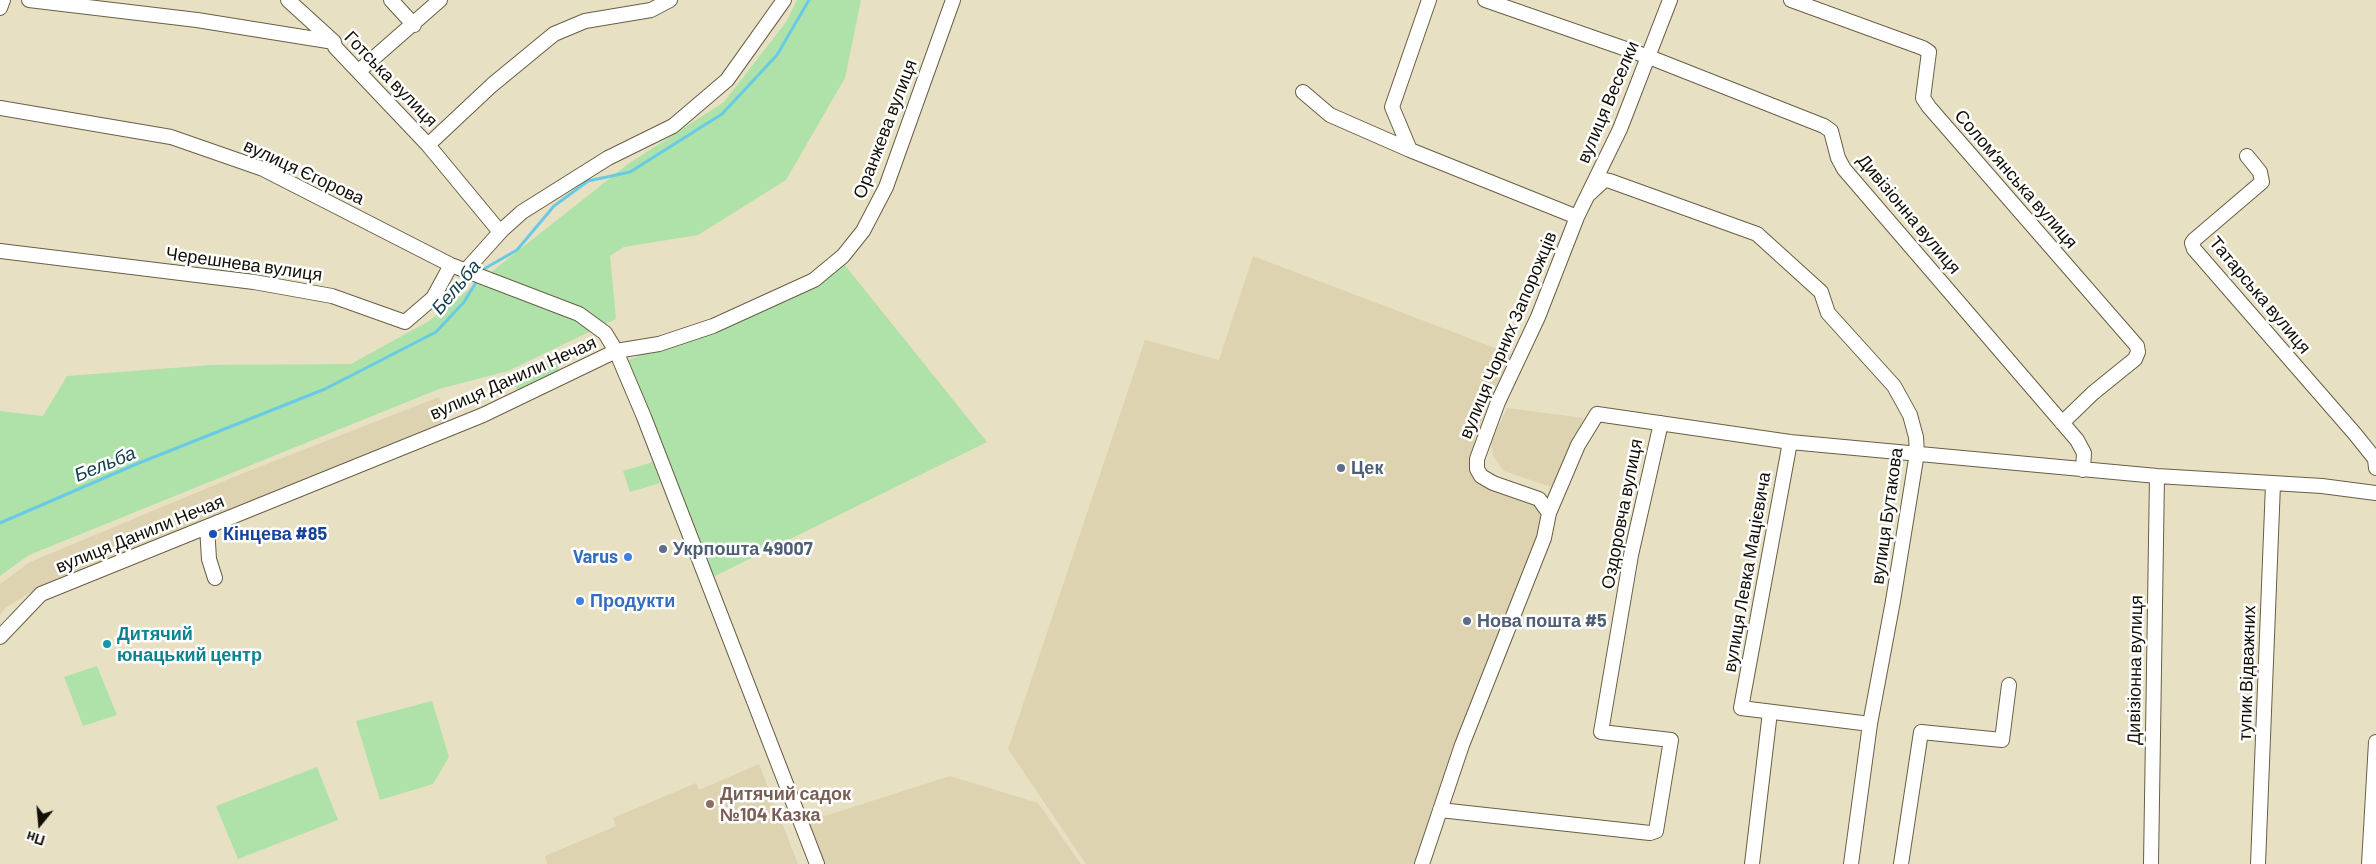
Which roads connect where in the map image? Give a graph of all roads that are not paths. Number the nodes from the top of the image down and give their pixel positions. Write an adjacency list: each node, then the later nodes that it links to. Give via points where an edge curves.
1 (3, 0): 13 (street)
2 (28, 0): 15 (street, Готська вулиця, via 197,20)
3 (288, 0): 15 (street)
4 (391, 0): 14 (street)
5 (440, 0): 14 (street)
6 (670, 0): 20 (street, Готська вулиця, via 651,10 585,21 554,34 492,85)
7 (784, 0): 25 (street, via 727,80 673,126 608,158 522,212)
8 (953, 0): 29 (street, Оранжева вулиця, via 886,187 863,231 843,256 814,280 713,326 659,344)
9 (1429, 0): 21 (street, via 1392,107)
10 (1485, 0): 16 (street, Дивізіонна вулиця)
11 (1670, 0): 16 (street, вулиця Веселки)
12 (1792, 0): 31 (street, Соломʼянська вулиця, via 1929,52 1923,98 1929,108 2137,346 2135,359)
13 (0, 8)
14 (414, 25): 17 (street)
15 (334, 42): 17 (street, Готська вулиця, via 335,47)
16 (1649, 57): 23 (street, вулиця Веселки, via 1620,129); 31 (street, Дивізіонна вулиця, via 1831,131 1844,169)
17 (359, 71): 20 (street, Готська вулиця)
18 (1304, 92): 21 (street, via 1330,115)
19 (0, 108): 27 (street, вулиця Єгорова, via 171,137 263,169)
20 (428, 145): 25 (street, Готська вулиця)
21 (1410, 150): 24 (street)
22 (2247, 156): 34 (street, Татарська вулиця, via 2260,172 2262,182 2194,240 2194,249 2355,434 2374,459)
23 (1588, 195): 24 (street, вулиця Веселки); 33 (street, вулиця Бутакова, via 1605,180 1610,181 1757,234 1769,243 1821,292 1828,313 1894,386 1910,415)
24 (1577, 217): 39 (street, вулиця Чорних Запорожців, via 1477,458 1481,476 1538,499)
25 (500, 232): 28 (street)
26 (0, 251): 27 (street, Черешнева вулиця, via 254,282 332,296 405,322 432,298)
27 (451, 265): 28 (street, вулиця Єгорова)
28 (470, 270): 29 (street, вулиця Єгорова, via 579,314 605,333)
29 (616, 351): 40 (street, вулиця Данили Нечая, via 483,415); 49 (street, вулиця Данили Нечая)
30 (1660, 423): 32 (street); 39 (street, via 1597,414 1578,445); 48 (street, Оздоровча вулиця, via 1631,555 1601,732 1671,740 1656,831)
31 (2062, 423): 35 (street, Дивізіонна вулиця, via 2084,453)
32 (1790, 442): 33 (street); 44 (street, вулиця Левка Мацієвича, via 1741,708)
33 (1917, 453): 35 (street); 45 (street, вулиця Бутакова)
34 (2376, 468)
35 (2083, 470): 36 (street)
36 (2157, 476): 37 (street); 54 (street, Дивізіонна вулиця)
37 (2273, 484): 38 (street); 55 (street, тупик Відважних)
38 (2375, 490)
39 (1549, 513): 48 (street, via 1544,538 1462,744)
40 (208, 527): 41 (street, via 209,560); 42 (street, вулиця Данили Нечая, via 41,594)
41 (215, 578)
42 (4, 632)
43 (2009, 685): 53 (street, via 2002,740 1921,732)
44 (1770, 712): 45 (street); 51 (street)
45 (1870, 724): 52 (street, вулиця Бутакова)
46 (2376, 742): 47 (street)
47 (2376, 753): 56 (street)
48 (1440, 810): 50 (street)
49 (818, 864)
50 (1422, 864)
51 (1752, 864)
52 (1851, 864)
53 (1901, 864)
54 (2151, 864)
55 (2258, 864)
56 (2369, 864)

